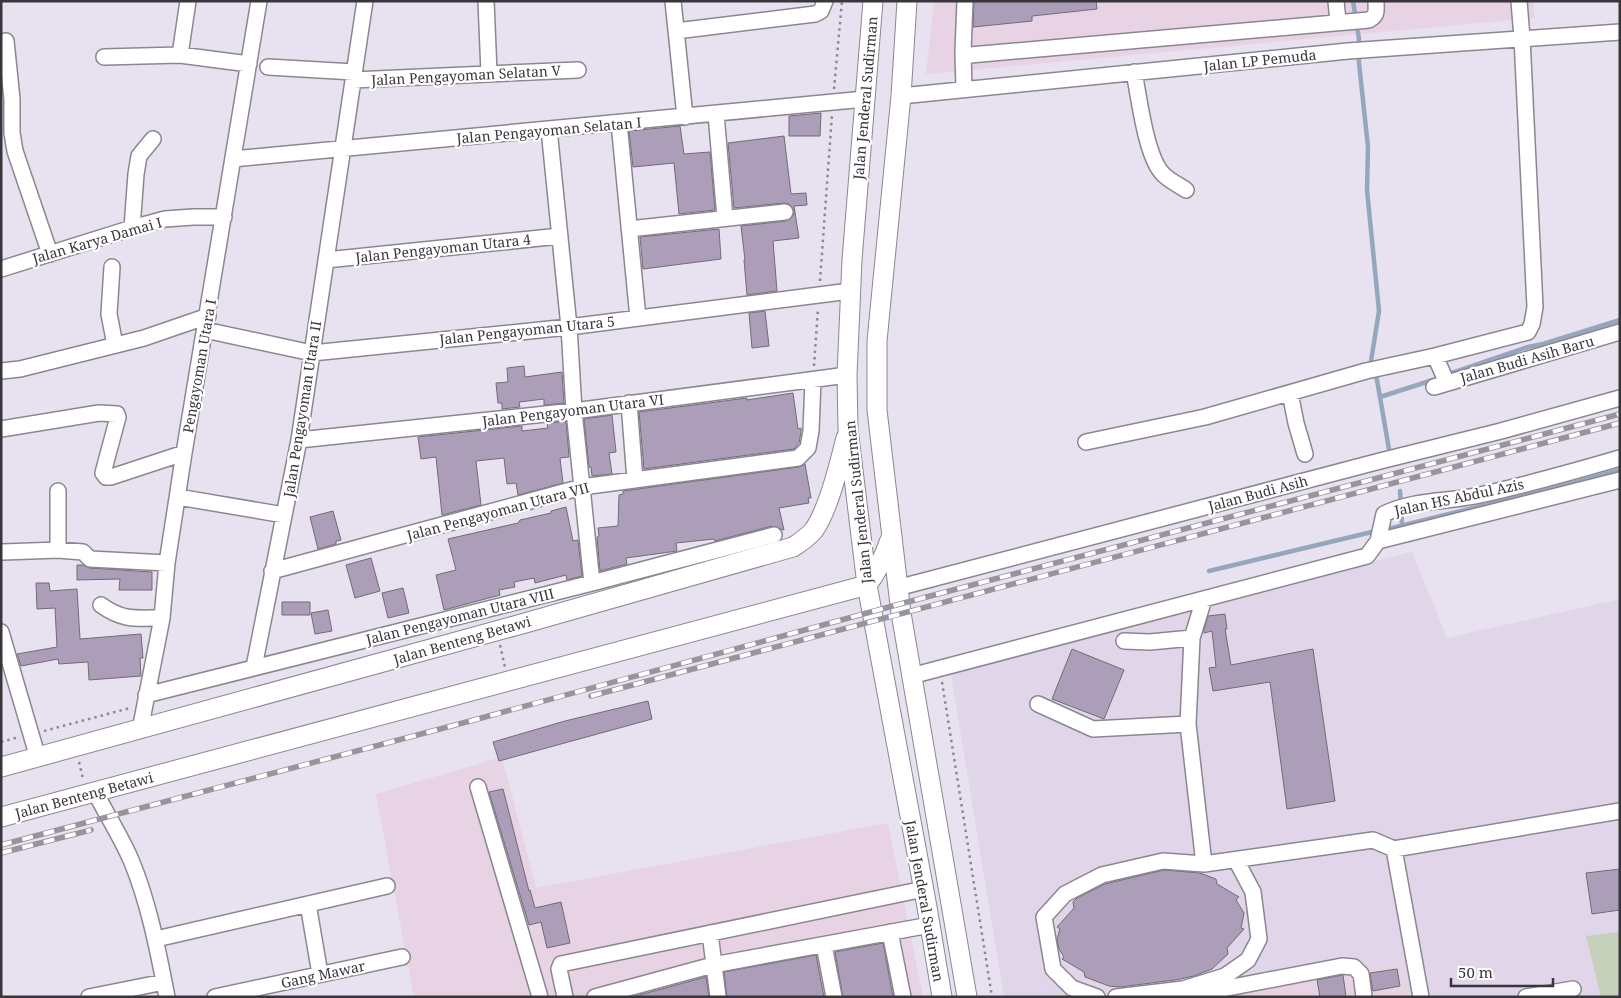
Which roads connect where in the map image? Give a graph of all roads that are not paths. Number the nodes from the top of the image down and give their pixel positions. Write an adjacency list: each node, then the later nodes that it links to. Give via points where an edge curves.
1 (188, 1): 19 (street)
2 (259, 1): 21 (street, Pengayoman Utara I)
3 (365, 1): 26 (street, Jalan Pengayoman Utara II)
4 (486, 1): 25 (street)
5 (673, 1): 14 (street)
6 (825, 1): 14 (street, via 821,11 815,14)
7 (873, 1): 29 (main road, Jalan Jenderal Sudirman)
8 (907, 1): 28 (main road, Jalan Jenderal Sudirman)
9 (965, 1): 18 (street)
10 (1336, 1): 13 (street)
11 (1376, 1): 13 (street, via 1375,17)
12 (1519, 1): 16 (street)
13 (1340, 22): 18 (street)
14 (676, 31): 31 (street)
15 (1620, 32): 16 (street, Jalan LP Pemuda)
16 (1522, 38): 24 (street, Jalan LP Pemuda); 52 (street, via 1535,307)
17 (6, 41): 44 (street, via 15,151)
18 (964, 54): 27 (street)
19 (180, 55): 20 (street); 21 (street)
20 (104, 57)
21 (249, 64): 36 (street, Pengayoman Utara I)
22 (268, 67): 26 (street, Jalan Pengayoman Selatan V)
23 (578, 70): 25 (street, Jalan Pengayoman Selatan V)
24 (1134, 72): 27 (street, Jalan LP Pemuda); 37 (street, via 1154,162 1163,175)
25 (490, 73): 26 (street, Jalan Pengayoman Selatan V)
26 (354, 76): 35 (street, Jalan Pengayoman Utara II)
27 (964, 89): 28 (street, Jalan LP Pemuda)
28 (901, 96): 69 (main road, Jalan Jenderal Sudirman, via 877,341 877,410)
29 (865, 99): 30 (street, Jalan Pengayoman Selatan I); 48 (main road, Jalan Jenderal Sudirman)
30 (716, 114): 31 (street, Jalan Pengayoman Selatan I); 40 (street)
31 (685, 117): 32 (street, Jalan Pengayoman Selatan I)
32 (619, 123): 33 (street, Jalan Pengayoman Selatan I); 42 (street)
33 (549, 129): 35 (street, Jalan Pengayoman Selatan I); 43 (street)
34 (153, 139): 41 (street, via 139,156)
35 (343, 150): 36 (street, Jalan Pengayoman Selatan I); 45 (street, Jalan Pengayoman Utara II)
36 (233, 159): 39 (street, Pengayoman Utara I)
37 (1186, 190)
38 (785, 212): 40 (street)
39 (224, 217): 41 (street, Jalan Karya Damai I, via 165,220); 50 (street, Pengayoman Utara I)
40 (725, 218): 42 (street)
41 (132, 228): 44 (street, Jalan Karya Damai I)
42 (629, 229): 49 (street)
43 (560, 236): 45 (street, Jalan Pengayoman Utara 4); 51 (street)
44 (50, 254): 47 (street, Jalan Karya Damai I)
45 (326, 260): 55 (street, Jalan Pengayoman Utara II)
46 (112, 267): 54 (street, via 108,314)
47 (1, 269)
48 (850, 291): 49 (street, Jalan Pengayoman Utara 5); 59 (main road, Jalan Jenderal Sudirman)
49 (638, 318): 51 (street, Jalan Pengayoman Utara 5)
50 (206, 323): 54 (street); 55 (street, Jalan Pengayoman Utara 5); 70 (street, Pengayoman Utara I)
51 (568, 327): 55 (street, Jalan Pengayoman Utara 5); 64 (street)
52 (1528, 332): 56 (street); 57 (street)
53 (1620, 332): 57 (street, Jalan Budi Asih Baru)
54 (116, 345): 58 (street)
55 (312, 353): 67 (street, Jalan Pengayoman Utara II)
56 (1435, 356): 57 (street, Jalan Budi Asih Baru, via 1440,385); 61 (street)
57 (1538, 356)
58 (1, 371)
59 (847, 374): 60 (street, Jalan Pengayoman Utara VI); 66 (main road, Jalan Jenderal Sudirman)
60 (813, 380): 63 (street, Jalan Pengayoman Utara VI); 76 (street, Jalan Pengayoman Utara VII, via 808,448 798,458)
61 (1290, 393): 68 (street, via 1205,417); 72 (street)
62 (1620, 398): 96 (street, Jalan Budi Asih)
63 (629, 403): 64 (street, Jalan Pengayoman Utara VI); 76 (street)
64 (574, 411): 67 (street, Jalan Pengayoman Utara VI); 79 (street)
65 (1, 429): 70 (street, via 99,412 117,414 104,473 106,477)
66 (848, 429): 71 (main road, Jalan Jenderal Sudirman); 109 (main road, Jalan Benteng Betawi, via 821,518 813,531 793,547)
67 (299, 440): 85 (street, Jalan Pengayoman Utara II)
68 (1086, 442)
69 (882, 450): 71 (main road); 89 (main road, Jalan Jenderal Sudirman)
70 (184, 453): 82 (street, Pengayoman Utara I)
71 (851, 453): 95 (main road, Jalan Jenderal Sudirman)
72 (1305, 454)
73 (1620, 458): 74 (street, Jalan HS Abdul Azis)
74 (1589, 468): 75 (street, Jalan HS Abdul Azis); 78 (street)
75 (1566, 474): 81 (street); 84 (street, Jalan HS Abdul Azis)
76 (635, 480): 79 (street, Jalan Pengayoman Utara VII)
77 (1620, 480): 78 (street)
78 (1592, 486): 81 (street)
79 (582, 487): 93 (street, Jalan Pengayoman Utara VII); 94 (street)
80 (58, 491): 90 (street)
81 (1570, 492): 84 (street)
82 (178, 497): 85 (street); 92 (street, Pengayoman Utara I)
83 (1443, 502): 84 (street, Jalan HS Abdul Azis); 86 (street); 88 (street, Jalan HS Abdul Azis, via 1418,504 1384,514)
84 (1479, 506): 86 (street)
85 (284, 514): 93 (street, Jalan Pengayoman Utara II)
86 (1446, 523): 88 (street)
87 (774, 535): 94 (street, Jalan Pengayoman Utara VIII)
88 (1379, 536): 97 (street, via 1368,556)
89 (891, 537): 95 (main road, via 875,576); 96 (main road, Jalan Jenderal Sudirman)
90 (58, 550): 91 (street); 92 (street, via 83,552 90,559)
91 (3, 552)
92 (167, 563): 99 (street, Pengayoman Utara I)
93 (272, 570): 104 (street, Jalan Pengayoman Utara II)
94 (592, 583): 104 (street, Jalan Pengayoman Utara VIII)
95 (867, 585): 113 (main road, Jalan Benteng Betawi); 120 (main road, Jalan Jenderal Sudirman)
96 (897, 588): 105 (main road, Jalan Jenderal Sudirman)
97 (1204, 599): 101 (street); 105 (street)
98 (101, 604): 99 (street, via 124,618)
99 (162, 618): 106 (street, Pengayoman Utara I)
100 (1, 632): 103 (street)
101 (1192, 638): 102 (street); 108 (street)
102 (1124, 641)
103 (5, 663): 110 (street)
104 (254, 668): 106 (street, Jalan Pengayoman Utara VIII)
105 (911, 676): 141 (main road, Jalan Jenderal Sudirman)
106 (145, 700): 109 (street, Pengayoman Utara I)
107 (1038, 704): 108 (street, via 1093,729)
108 (1188, 724): 118 (street)
109 (140, 730): 110 (main road, Jalan Benteng Betawi)
110 (38, 758): 111 (main road, Jalan Benteng Betawi)
111 (1, 767)
112 (478, 787): 134 (street)
113 (91, 793): 115 (main road, Jalan Benteng Betawi); 125 (street, via 131,860)
114 (1620, 811): 116 (street)
115 (1, 818)
116 (1394, 849): 117 (street, via 1373,840); 146 (street)
117 (1236, 860): 118 (street); 143 (street, via 1253,892 1259,939 1248,960 1225,976 1183,989)
118 (1204, 864): 142 (street, via 1163,861 1102,875 1065,894 1044,917 1052,968 1072,988)
119 (387, 886): 121 (street)
120 (924, 889): 122 (main road, Jalan Jenderal Sudirman); 124 (street)
121 (308, 904): 125 (street); 129 (street)
122 (930, 925): 123 (street); 140 (main road, Jalan Jenderal Sudirman)
123 (890, 932): 126 (street); 139 (street)
124 (710, 933): 128 (street); 135 (street, via 561,964 559,969)
125 (156, 939): 130 (street)
126 (824, 945): 128 (street); 138 (street)
127 (402, 957): 129 (street, Gang Mawar)
128 (713, 966): 136 (street); 137 (street)
129 (320, 974): 133 (street, Gang Mawar)
130 (166, 989): 132 (street)
131 (1573, 989): 147 (street)
132 (89, 997)
133 (215, 997)
134 (540, 997)
135 (565, 997)
136 (595, 997)
137 (718, 997)
138 (834, 997)
139 (903, 997)
140 (942, 997)
141 (967, 997)
142 (1097, 997)
143 (1116, 997)
144 (1179, 997): 145 (street, via 1342,966 1354,967 1361,974)
145 (1364, 997)
146 (1421, 997)
147 (1526, 997)

